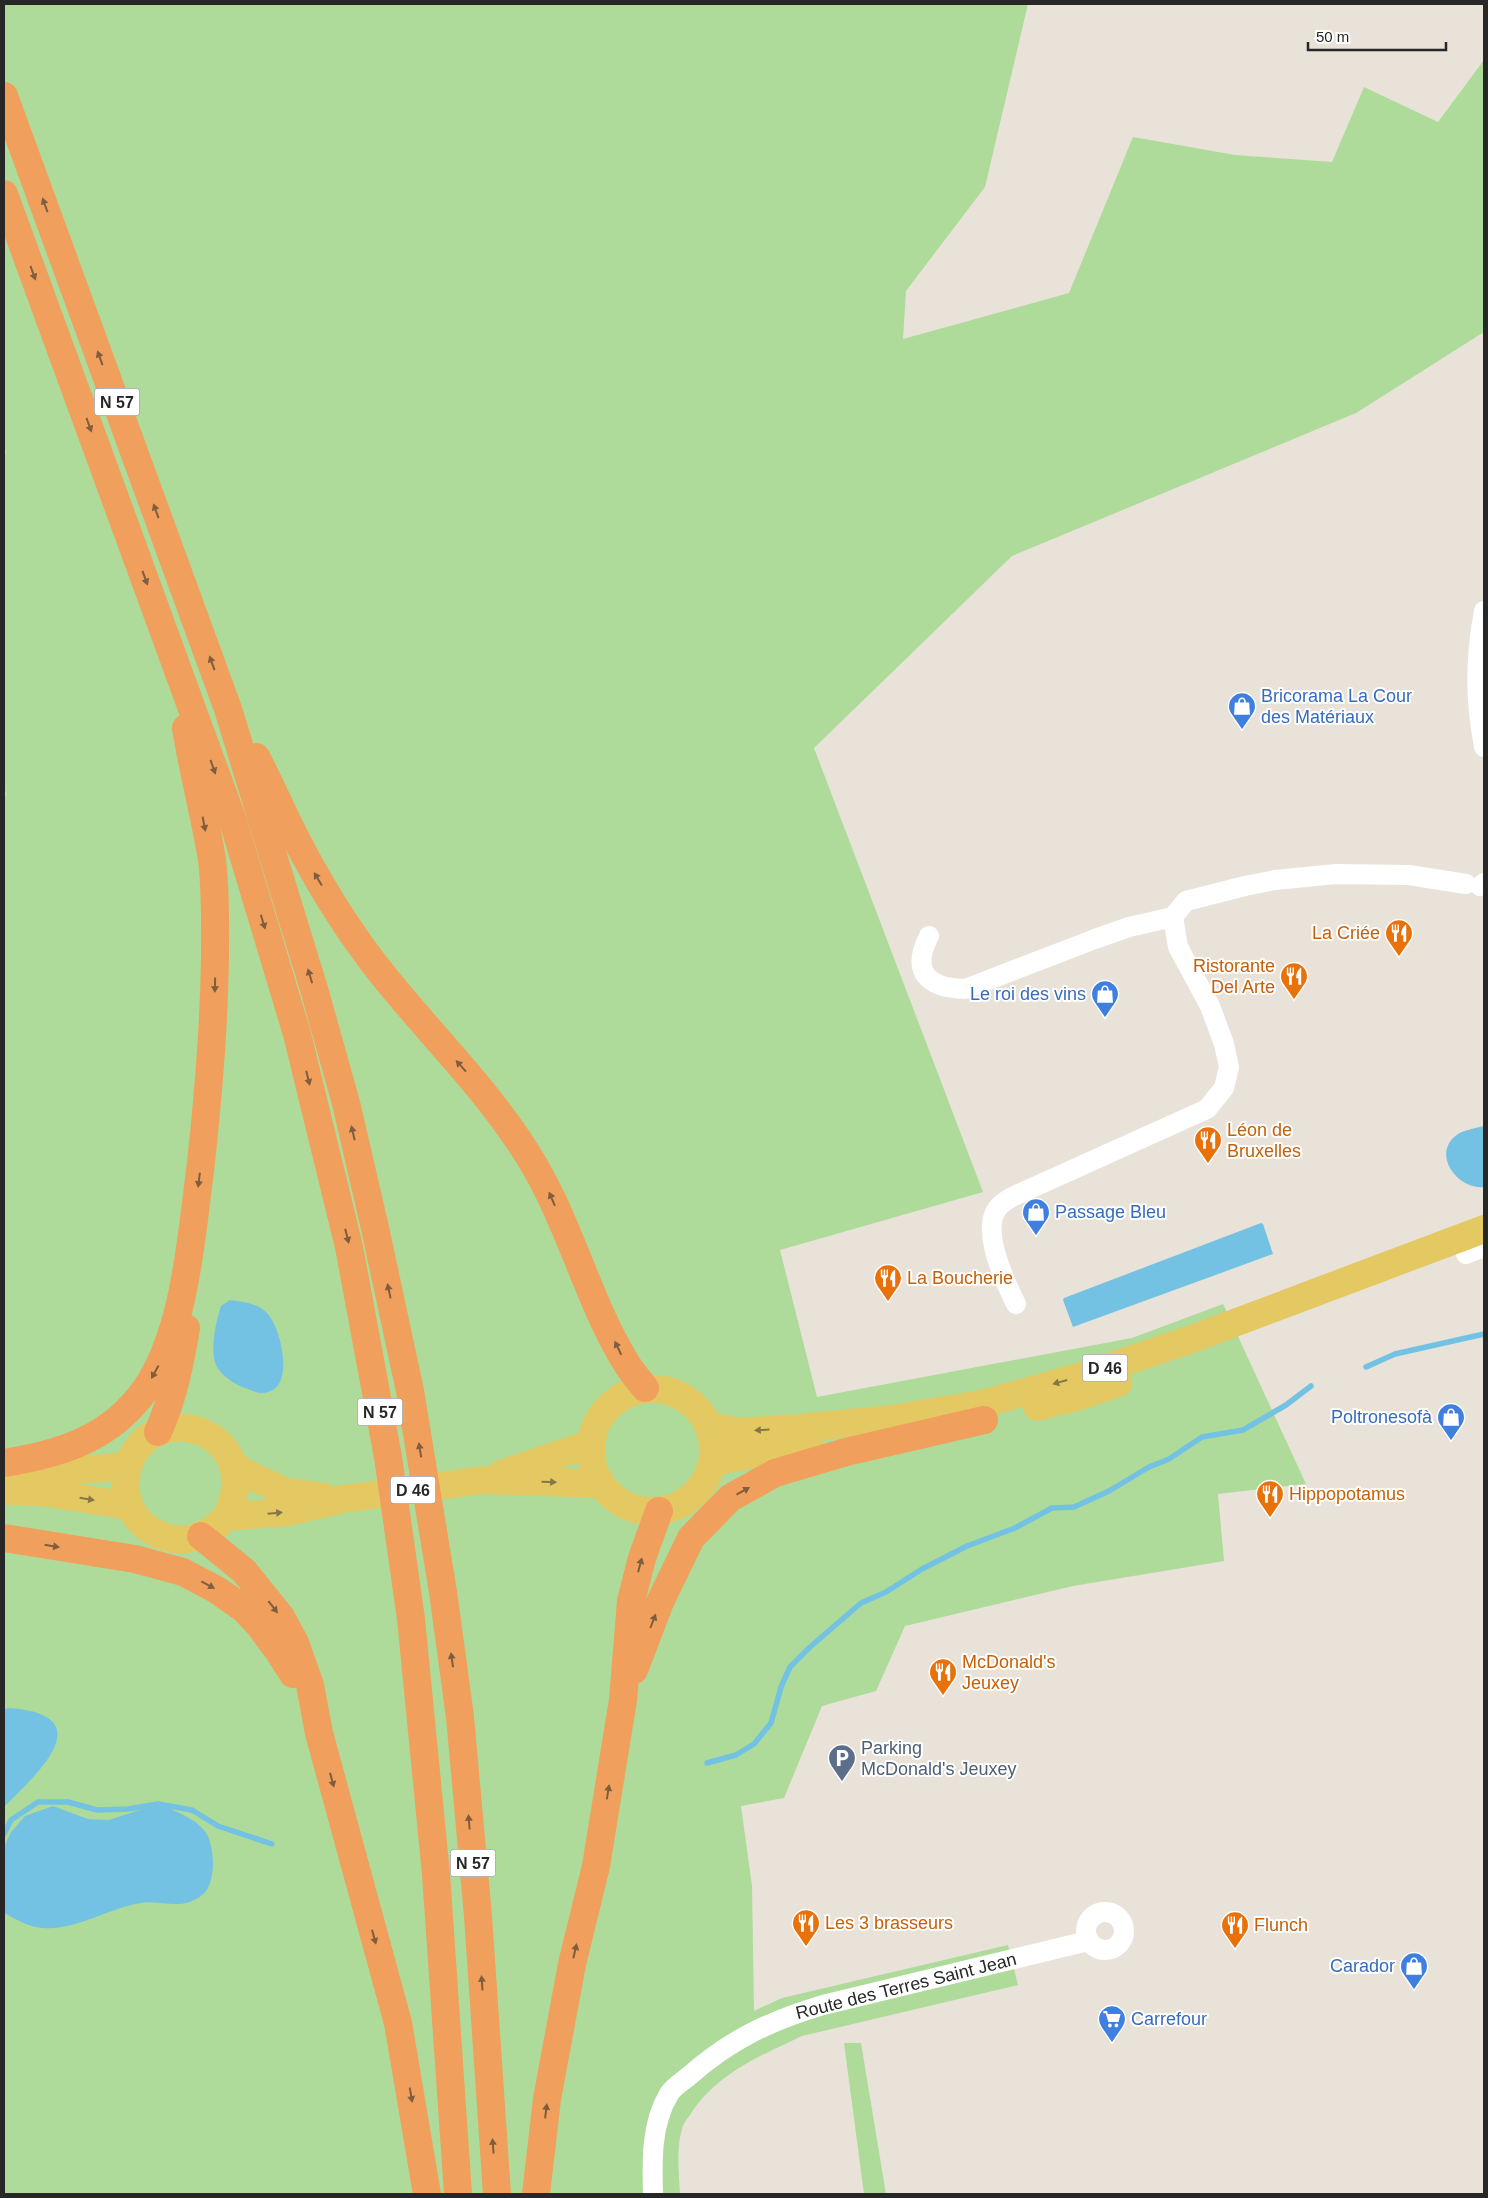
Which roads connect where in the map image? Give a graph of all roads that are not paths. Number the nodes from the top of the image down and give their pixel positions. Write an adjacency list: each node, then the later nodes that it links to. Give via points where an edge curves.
1 (4, 96): 5 (highway, N 57, one-way to 1)
2 (4, 194): 4 (highway, N 57, one-way to 4)
3 (1484, 611): 6 (street, via 1476,680)
4 (174, 655): 12 (highway, one-way to 12, via 212,861 215,930 214,1020); 37 (highway, N 57, one-way to 37, via 233,821 297,1034 350,1247 380,1409 411,1619 432,1835)
5 (228, 709): 14 (highway, one-way to 5, via 625,1361 596,1302 545,1182 484,1092 404,1001 344,920 316,876 270,783); 38 (highway, N 57, one-way to 5, via 478,1916 460,1717 410,1391 346,1103)
6 (1484, 747)
7 (1477, 885): 8 (street, via 1409,875 1336,874 1275,880 1186,902)
8 (1173, 917): 9 (street, via 1094,939 966,989 946,989 929,979 921,966 922,951); 13 (street, via 1178,948 1210,1006 1224,1044 1229,1067 1224,1088 1207,1109 1012,1196 997,1208 992,1219 992,1235 1004,1279)
9 (929, 936)
10 (1484, 1229): 16 (main road, D 46, one-way to 16, via 1192,1339 1082,1376 986,1403 892,1419 799,1428 738,1432)
11 (1478, 1249): 15 (main road, D 46, via 1080,1396)
12 (189, 1259): 17 (highway, via 190,1306 180,1362 166,1415); 20 (highway, one-way to 20, via 173,1328 158,1366 144,1390 123,1415 88,1440 43,1456)
13 (1016, 1304)
14 (645, 1388): 16 (main road, via 667,1390 687,1398); 18 (main road, via 629,1392 602,1413)
15 (984, 1420): 19 (main road, D 46, via 884,1430); 33 (highway, one-way to 15, via 660,1602 690,1538 730,1498 775,1473 846,1452)
16 (710, 1426): 19 (main road)
17 (158, 1432): 21 (main road, via 145,1440); 22 (main road, via 188,1428 203,1432 217,1440)
18 (590, 1444): 24 (main road, D 46); 25 (main road, via 594,1472)
19 (713, 1462): 29 (main road, via 706,1480 694,1495 678,1506)
20 (4, 1463)
21 (128, 1465): 23 (main road, via 60,1471); 28 (main road, via 125,1493)
22 (234, 1466): 27 (main road, D 46, via 286,1492); 30 (main road, via 237,1483 234,1501)
23 (4, 1467)
24 (483, 1480): 25 (main road, D 46, one-way to 25); 27 (main road, D 46)
25 (600, 1484): 29 (main road, via 616,1500 637,1509)
26 (4, 1491): 28 (main road, one-way to 28, via 42,1492)
27 (343, 1500): 30 (main road, D 46, one-way to 27, via 286,1512)
28 (129, 1506): 31 (main road, via 138,1520 152,1532 184,1540)
29 (659, 1511): 33 (highway, one-way to 29, via 630,1602)
30 (226, 1517): 31 (main road)
31 (201, 1536): 34 (highway, one-way to 34, via 244,1570 281,1617 310,1685)
32 (4, 1538): 34 (highway, one-way to 34, via 135,1559 183,1572 217,1590 244,1609 279,1652 300,1687)
33 (623, 1700): 39 (highway, one-way to 33, via 547,2099 572,1964 596,1866)
34 (319, 1733): 36 (highway, one-way to 36, via 398,2023)
35 (1088, 1941): 40 (street, Route des Terres Saint Jean, via 823,2005 781,2018 734,2041 670,2092 653,2141)
36 (427, 2194)
37 (458, 2194)
38 (497, 2194)
39 (536, 2194)
40 (653, 2194)

